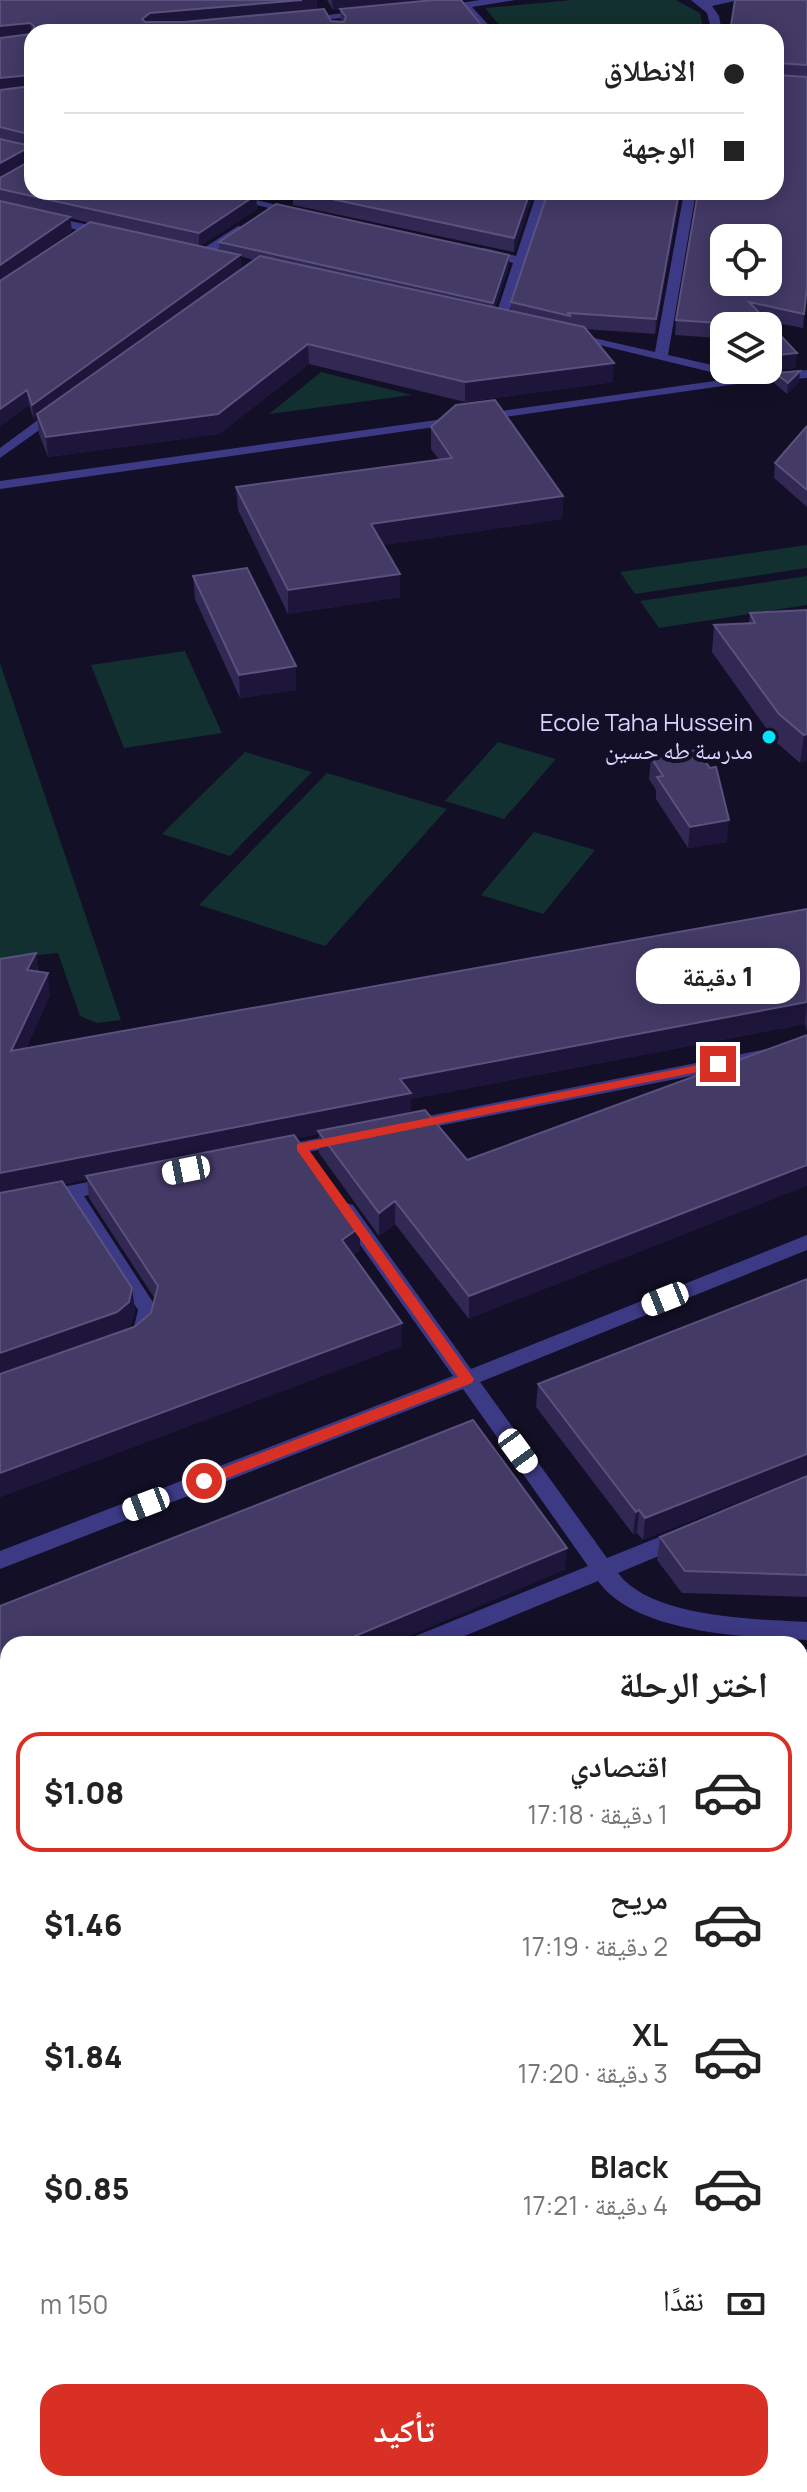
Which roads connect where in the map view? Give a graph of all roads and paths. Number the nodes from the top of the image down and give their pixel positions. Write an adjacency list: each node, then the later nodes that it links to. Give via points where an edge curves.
1 (510, 0): 4 (street)
2 (734, 0): 3 (street)
3 (701, 2): 11 (street, via 715,15)
4 (465, 5): 5 (street); 10 (street)
5 (420, 9)
6 (326, 12): 7 (street); 8 (street); 9 (street)
7 (374, 12)
8 (284, 20)
9 (334, 24)
10 (483, 24)
11 (716, 24)
12 (242, 200): 16 (street)
13 (288, 200): 16 (street)
14 (541, 200): 26 (street)
15 (689, 200): 31 (street)
16 (274, 207): 18 (street); 19 (street)
17 (0, 209): 21 (street)
18 (262, 215)
19 (321, 217)
20 (251, 222): 24 (street, via 210,256)
21 (89, 229): 22 (street); 23 (street)
22 (117, 235)
23 (76, 238)
24 (189, 251)
25 (476, 251): 26 (street)
26 (522, 261): 28 (street)
27 (485, 318): 28 (street)
28 (500, 321): 29 (street)
29 (515, 325)
30 (559, 334): 31 (street)
31 (661, 357): 32 (street)
32 (710, 368)
33 (807, 374): 34 (street)
34 (782, 376)
35 (720, 384): 38 (street)
36 (77, 398): 37 (street)
37 (0, 454)
38 (0, 485)
39 (807, 1047): 40 (street)
40 (393, 1129)
41 (362, 1135): 42 (street)
42 (301, 1147): 43 (street); 49 (street)
43 (255, 1156)
44 (133, 1180): 45 (street)
45 (71, 1192): 46 (street); 48 (street, via 148,1310 143,1330)
46 (0, 1206)
47 (807, 1242): 49 (street)
48 (114, 1347)
49 (467, 1379): 51 (street); 52 (street)
50 (705, 1528): 52 (street)
51 (0, 1560)
52 (603, 1570): 53 (street, via 619,1592 685,1620); 54 (street)
53 (807, 1631)
54 (441, 1636)

